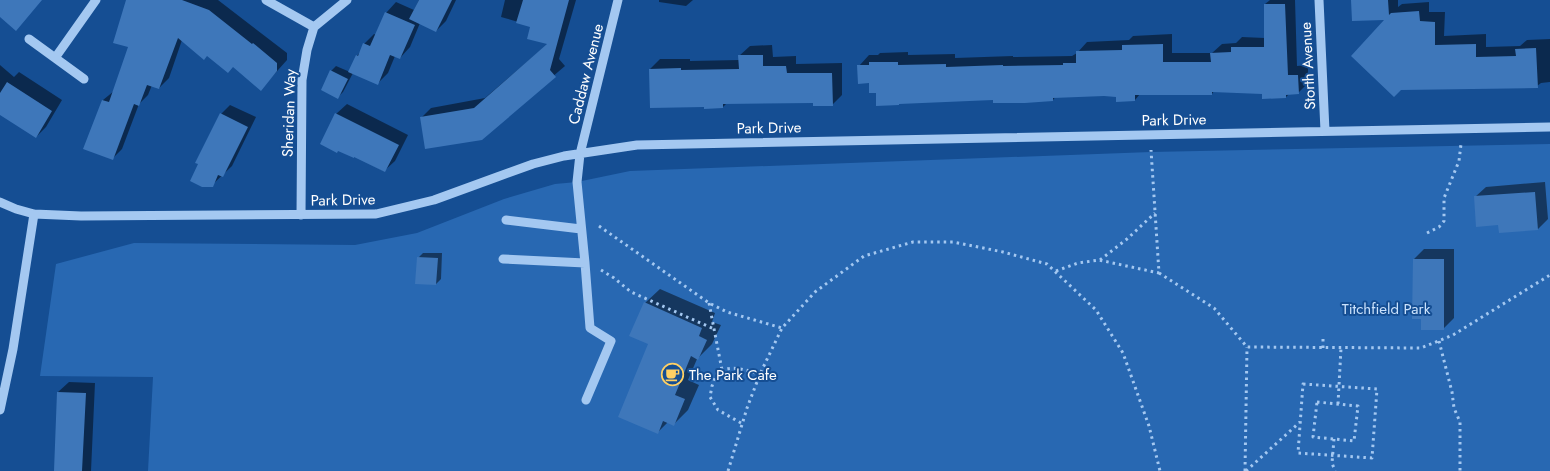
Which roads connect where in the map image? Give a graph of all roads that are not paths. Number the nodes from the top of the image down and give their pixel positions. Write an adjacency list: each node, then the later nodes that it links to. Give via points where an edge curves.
1 (96, 0): 8 (street)
2 (266, 0): 6 (street)
3 (347, 0): 6 (street)
4 (618, 0): 12 (street, Caddaw Avenue)
5 (1319, 0): 11 (street, Storth Avenue)
6 (314, 26): 15 (street, Sheridan Way, via 302,80)
7 (29, 39): 8 (street)
8 (55, 58): 9 (street)
9 (84, 79)
10 (1550, 127): 11 (street, Park Drive)
11 (1325, 131): 12 (street, Park Drive, via 637,145)
12 (580, 154): 15 (street, Park Drive, via 533,164 434,200 376,214); 17 (street, Caddaw Avenue, via 577,182)
13 (0, 202): 14 (street, Park Drive)
14 (34, 214): 15 (street, Park Drive); 21 (street)
15 (301, 214)
16 (506, 220): 17 (street)
17 (581, 229): 19 (street, Caddaw Avenue)
18 (503, 259): 19 (street)
19 (584, 263): 20 (street, Caddaw Avenue, via 590,328 611,341)
20 (586, 400)
21 (0, 410)

